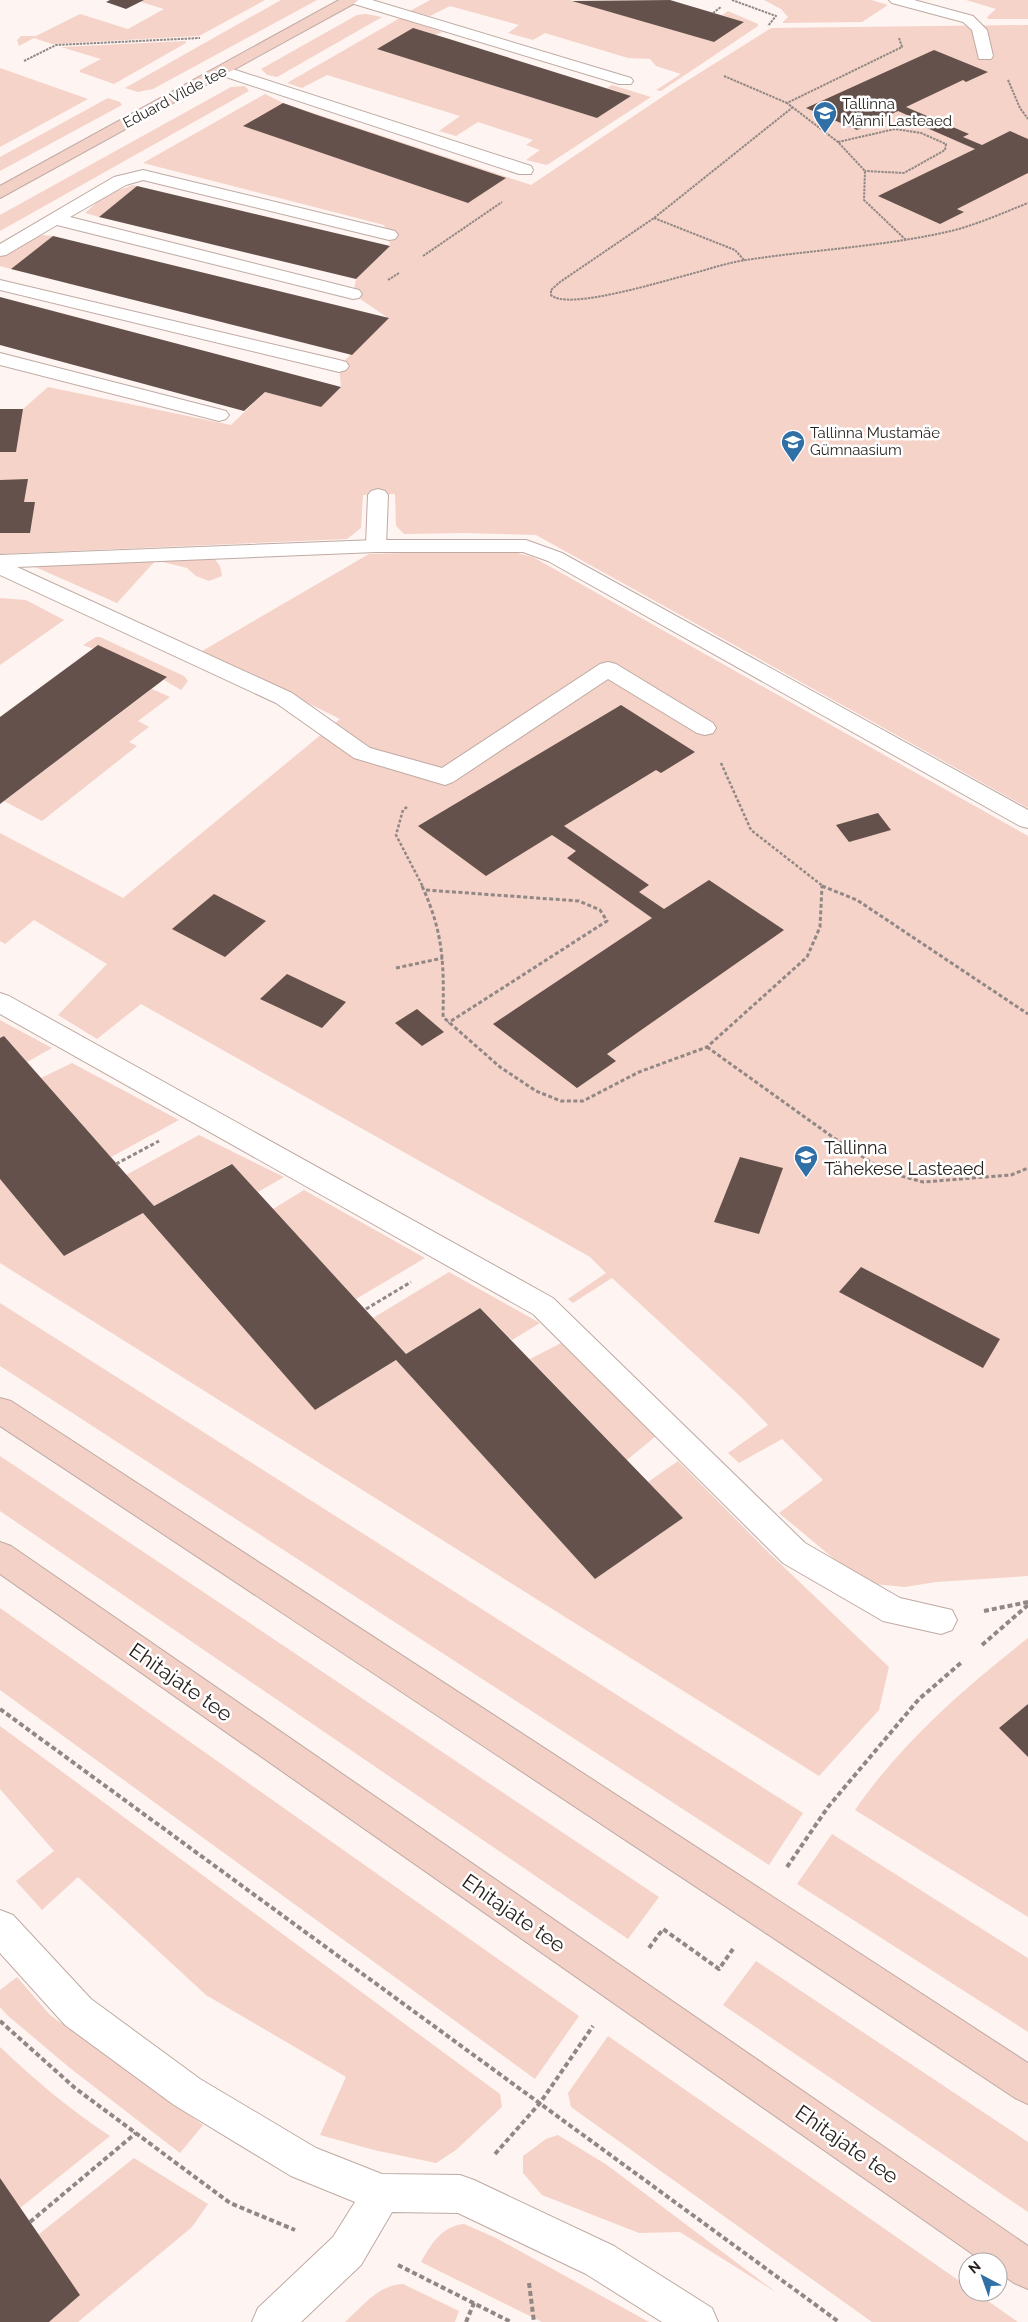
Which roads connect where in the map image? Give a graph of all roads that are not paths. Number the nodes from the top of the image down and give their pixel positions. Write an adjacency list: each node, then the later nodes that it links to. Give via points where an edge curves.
1 (350, 0): 5 (main road, Eduard Vilde tee)
2 (356, 0): 6 (street)
3 (897, 0): 4 (street, via 976,23 981,29)
4 (986, 56)
5 (223, 72): 7 (street); 8 (main road, Eduard Vilde tee)
6 (625, 81)
7 (525, 170)
8 (0, 193)
9 (54, 219): 10 (street, via 120,181 143,175); 11 (street); 13 (street)
10 (389, 235)
11 (0, 251)
12 (0, 285): 15 (street)
13 (353, 294)
14 (0, 359): 16 (street)
15 (338, 366)
16 (219, 414)
17 (378, 495): 18 (street)
18 (376, 546): 19 (street); 22 (street, via 526,546 555,557)
19 (0, 561)
20 (0, 567): 21 (street, via 284,698 362,753 445,777 608,669)
21 (705, 728)
22 (1028, 820)
23 (0, 1002): 26 (street, via 543,1306 794,1554 894,1611)
24 (0, 1410): 28 (main road)
25 (0, 1556): 30 (main road, Ehitajate tee)
26 (941, 1620)
27 (0, 1927): 29 (street, via 78,2012 187,2092 304,2163)
28 (1028, 2085)
29 (382, 2193): 31 (street, via 347,2251); 32 (street, via 460,2194 600,2260)
30 (1028, 2270)
31 (272, 2322)
32 (698, 2322)

